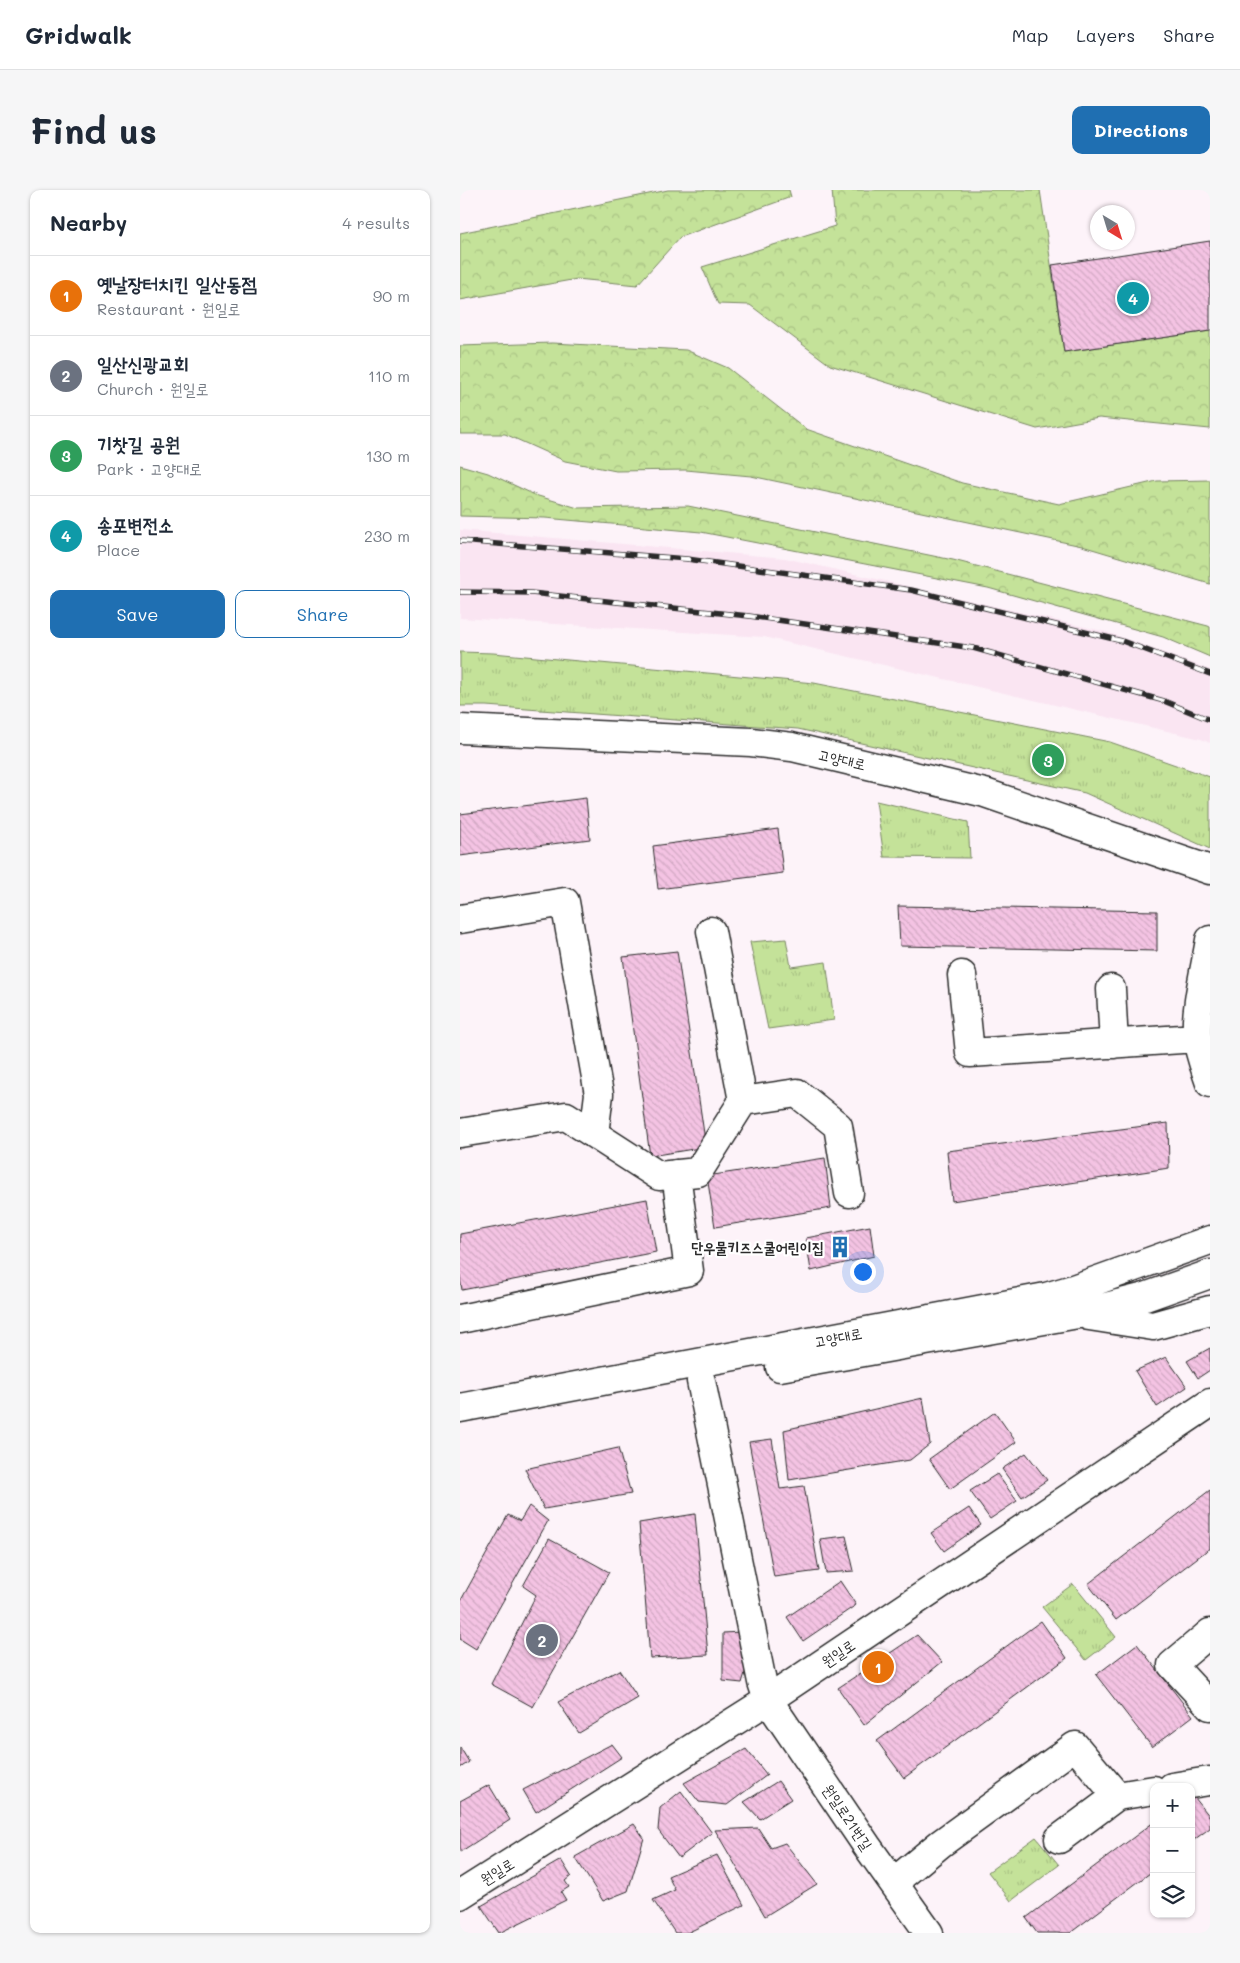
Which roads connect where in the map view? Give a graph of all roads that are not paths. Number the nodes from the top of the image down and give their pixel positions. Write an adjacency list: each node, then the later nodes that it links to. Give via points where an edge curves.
1 (460, 730): 2 (street, 고양대로, via 751,742 792,748 984,793)
2 (1210, 870)
3 (460, 919): 13 (street, via 565,902 599,1094)
4 (711, 931): 11 (street)
5 (1210, 940): 8 (street)
6 (962, 975): 9 (street, via 970,1053)
7 (1111, 989): 9 (street)
8 (1197, 1038): 9 (street); 10 (street)
9 (1114, 1044)
10 (1210, 1083)
11 (743, 1101): 14 (street, via 698,1172); 15 (street, via 797,1093 838,1126)
12 (460, 1133): 13 (street, via 566,1116)
13 (594, 1134): 14 (street, via 659,1176)
14 (676, 1174): 21 (street, via 689,1272)
15 (849, 1193)
16 (1210, 1221): 19 (street, via 1109,1262)
17 (1210, 1240): 19 (street, 고양대로)
18 (1210, 1274): 19 (street, 고양대로, via 1145,1297)
19 (1076, 1302): 20 (street, via 1153,1326); 22 (street, 고양대로); 24 (street, 고양대로, via 1046,1297)
20 (1210, 1310)
21 (460, 1319)
22 (701, 1381): 25 (street, 고양대로); 27 (street, 원일로21번길)
23 (1210, 1403): 27 (street, 원일로)
24 (460, 1408)
25 (460, 1426)
26 (1210, 1633): 28 (street, via 1172,1665)
27 (768, 1700): 34 (street, 원일로21번길); 35 (street, 원일로)
28 (1210, 1706)
29 (1210, 1779): 30 (street)
30 (1191, 1783)
31 (1150, 1791): 32 (street)
32 (1117, 1796): 33 (street); 34 (street, via 1075,1746 940,1844)
33 (1059, 1838)
34 (894, 1882): 36 (street, 원일로21번길)
35 (460, 1895)
36 (929, 1933)

